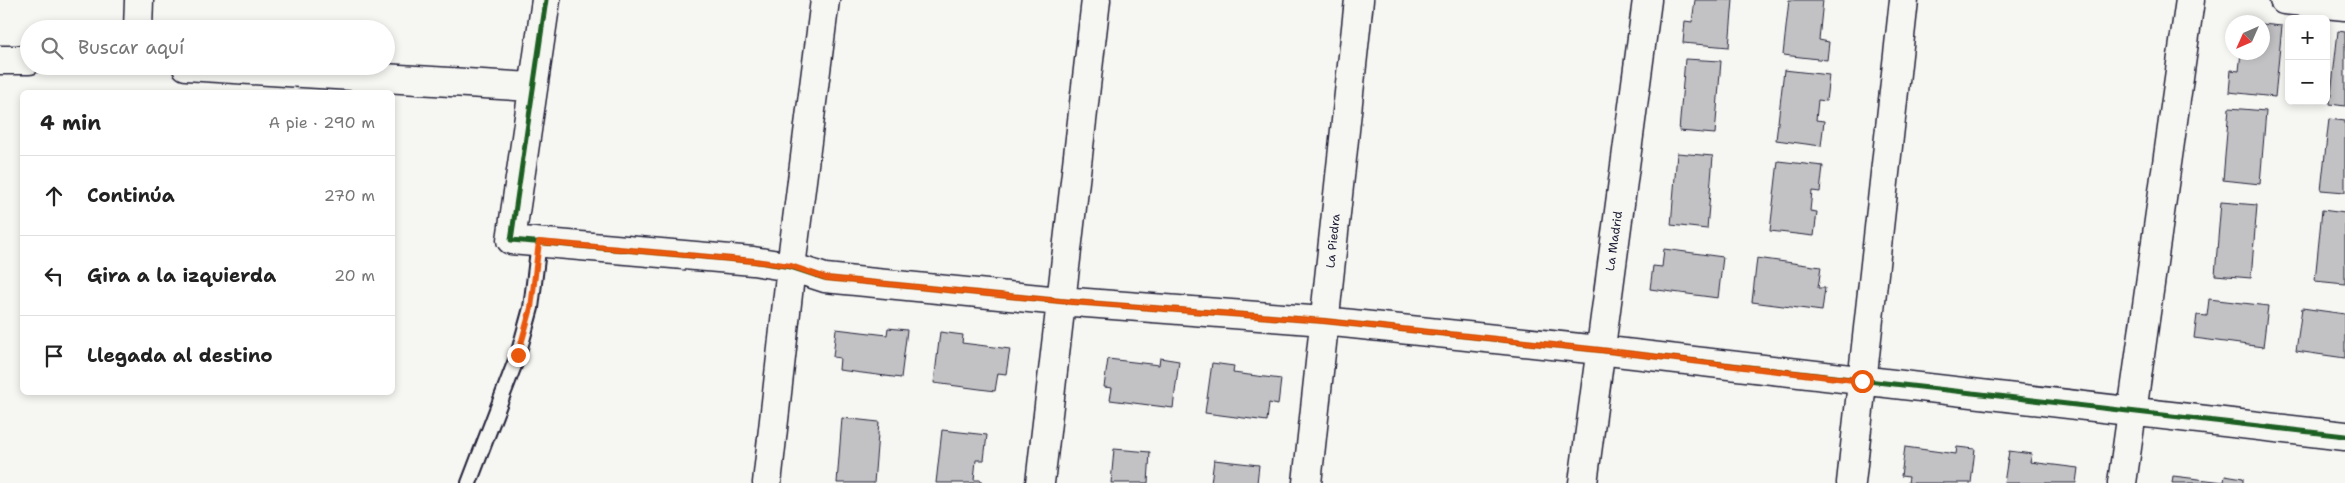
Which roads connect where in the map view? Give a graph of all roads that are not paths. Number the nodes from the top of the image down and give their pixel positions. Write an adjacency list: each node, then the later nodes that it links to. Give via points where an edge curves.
1 (139, 0): 11 (street)
2 (546, 0): 15 (street)
3 (825, 0): 17 (street)
4 (1096, 0): 18 (street)
5 (1360, 0): 19 (street, La Piedra)
6 (1647, 0): 20 (street, La Madrid)
7 (1904, 0): 21 (street)
8 (2190, 0): 22 (street)
9 (2284, 0): 10 (street)
10 (2345, 6)
11 (138, 20)
12 (0, 60): 13 (street)
13 (20, 60)
14 (334, 75): 15 (street)
15 (532, 87): 16 (street, via 511,240)
16 (539, 242): 17 (street); 24 (lane, via 531,308 518,355)
17 (791, 266): 18 (street, via 826,278); 25 (street)
18 (1060, 301): 19 (street); 26 (street)
19 (1324, 321): 20 (street); 27 (street, La Piedra)
20 (1600, 350): 21 (street); 28 (street, La Madrid)
21 (1862, 381): 22 (street); 29 (street)
22 (2132, 413): 23 (street); 30 (street)
23 (2345, 436)
24 (469, 483)
25 (767, 483)
26 (1040, 483)
27 (1307, 483)
28 (1583, 483)
29 (1851, 483)
30 (2122, 483)

